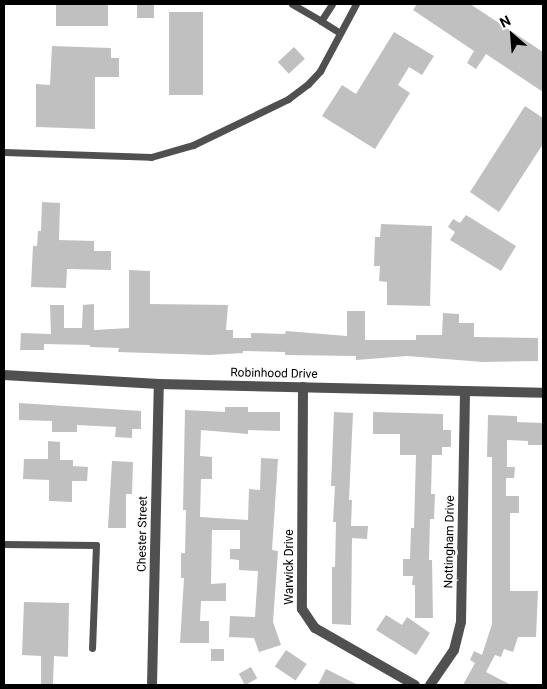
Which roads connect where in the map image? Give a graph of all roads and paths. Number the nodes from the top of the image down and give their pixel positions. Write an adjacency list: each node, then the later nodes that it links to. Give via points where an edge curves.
1 (292, 4): 4 (lane)
2 (332, 4): 4 (lane)
3 (356, 4): 5 (lane)
4 (321, 21): 5 (lane)
5 (340, 33): 6 (lane, via 320,70 288,99 172,153 136,157)
6 (4, 152)
7 (4, 375): 8 (street, Robinhood Drive)
8 (159, 384): 9 (street, Robinhood Drive); 14 (street, Chester Street)
9 (303, 387): 10 (street, Robinhood Drive); 15 (street, Warwick Drive, via 302,609 315,628)
10 (465, 392): 11 (street, Robinhood Drive); 16 (street, Nottingham Drive, via 461,622 454,650)
11 (543, 393)
12 (4, 544): 13 (lane, via 96,545)
13 (92, 648)
14 (152, 685)
15 (415, 685)
16 (430, 685)

